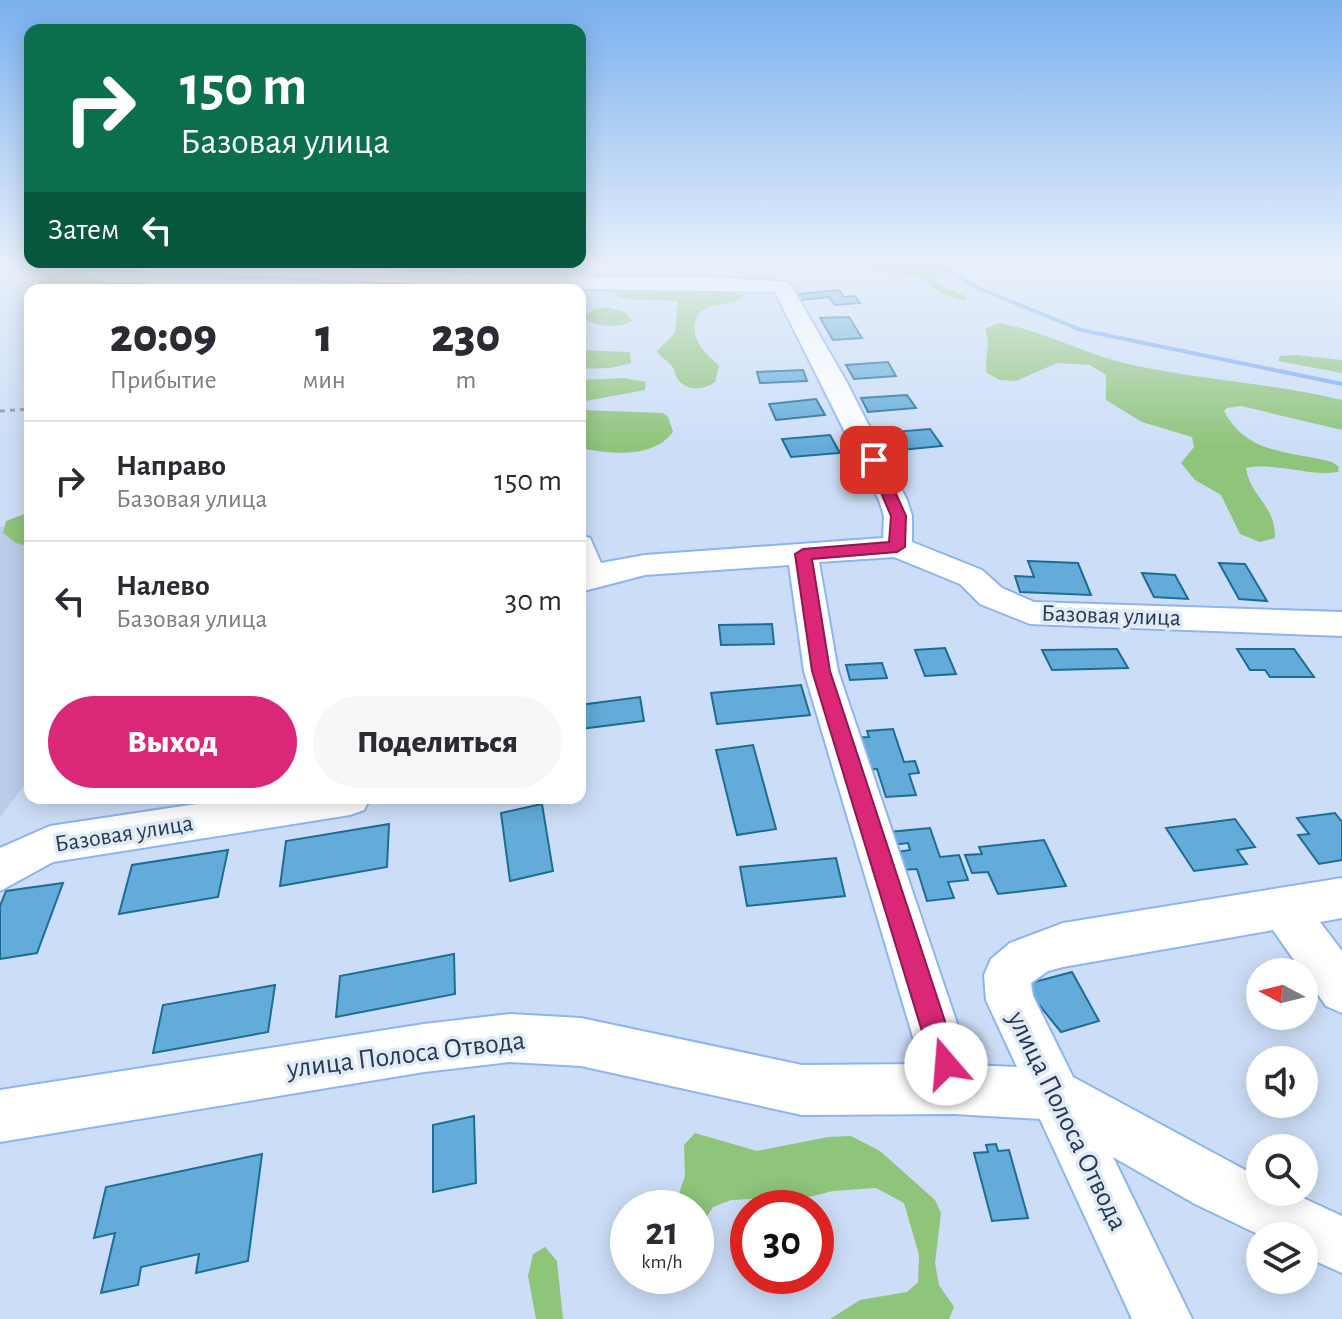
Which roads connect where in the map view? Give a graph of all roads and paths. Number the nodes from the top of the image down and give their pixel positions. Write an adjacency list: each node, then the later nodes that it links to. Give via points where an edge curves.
1 (803, 324): 4 (street, via 890,493 898,516)
2 (24, 409): 3 (path)
3 (0, 411)
4 (897, 547): 5 (street, Базовая улица); 7 (street, Базовая улица, via 971,577 991,596 1030,613)
5 (803, 554): 6 (street, Базовая улица, via 645,565); 13 (street, via 821,671)
6 (586, 579)
7 (1342, 624)
8 (311, 804): 9 (street, Базовая улица, via 50,844)
9 (0, 872)
10 (1342, 898): 11 (street, улица Полоса Отвода)
11 (1284, 909): 12 (street); 14 (street, улица Полоса Отвода, via 1063,945 1017,963 1007,975 1010,1000)
12 (1342, 990)
13 (954, 1089): 14 (street, улица Полоса Отвода); 15 (street, улица Полоса Отвода, via 802,1090 581,1042 510,1038)
14 (1055, 1095): 16 (street, via 1214,1185); 17 (street, улица Полоса Отвода)
15 (0, 1116)
16 (1342, 1245)
17 (1162, 1319)

